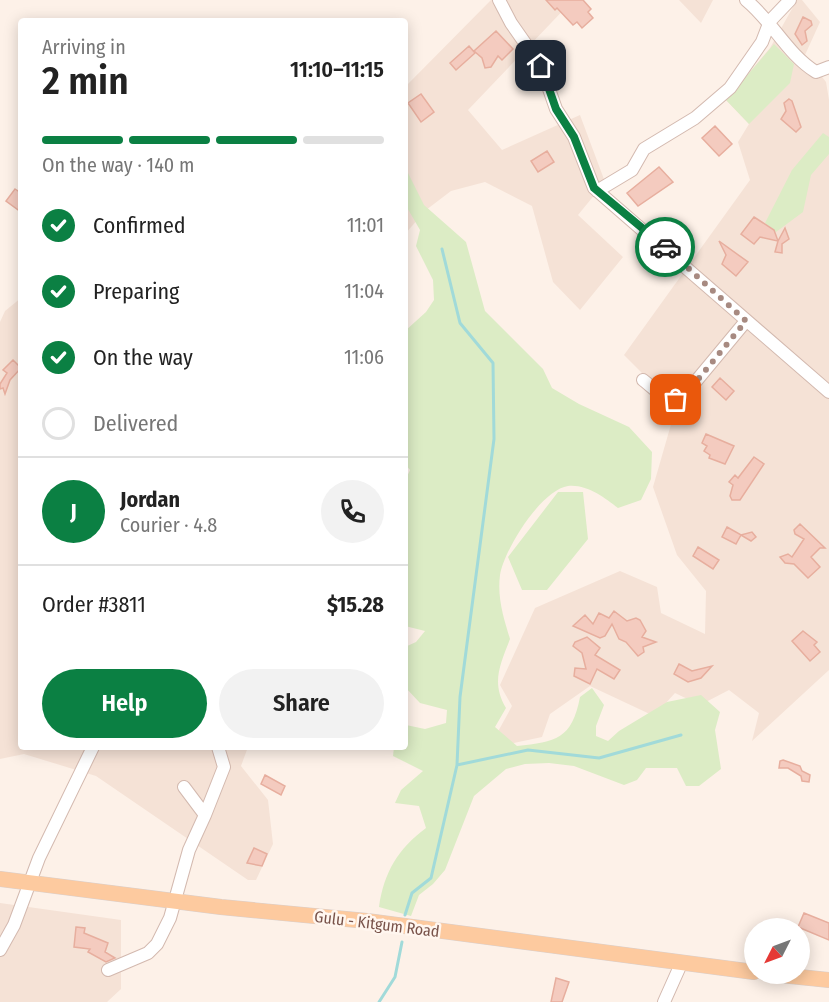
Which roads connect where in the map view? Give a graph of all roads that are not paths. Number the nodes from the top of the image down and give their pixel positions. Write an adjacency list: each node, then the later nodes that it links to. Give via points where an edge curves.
1 (499, 0): 6 (street, via 541,66 556,109 574,137)
2 (746, 0): 4 (street)
3 (790, 0): 4 (street)
4 (770, 21): 5 (street, via 782,42 801,62 816,72); 6 (street, via 762,42 730,88 695,118 644,149 632,170)
5 (829, 67)
6 (597, 191): 7 (street)
7 (746, 321): 8 (street, via 682,398 666,398); 9 (street)
8 (643, 380)
9 (829, 392)
10 (92, 750): 15 (street)
11 (219, 750): 13 (street, via 224,767)
12 (184, 786): 13 (street)
13 (205, 815): 16 (street)
14 (0, 879): 15 (main road, Gulu - Kitgum Road)
15 (30, 882): 16 (main road, Gulu - Kitgum Road); 17 (street)
16 (174, 899): 18 (main road, Gulu - Kitgum Road); 19 (street, via 157,944 148,953)
17 (0, 950)
18 (681, 964): 20 (main road, Gulu - Kitgum Road); 23 (street)
19 (108, 969)
20 (744, 971)
21 (810, 978): 22 (main road)
22 (829, 980)
23 (664, 1002)

